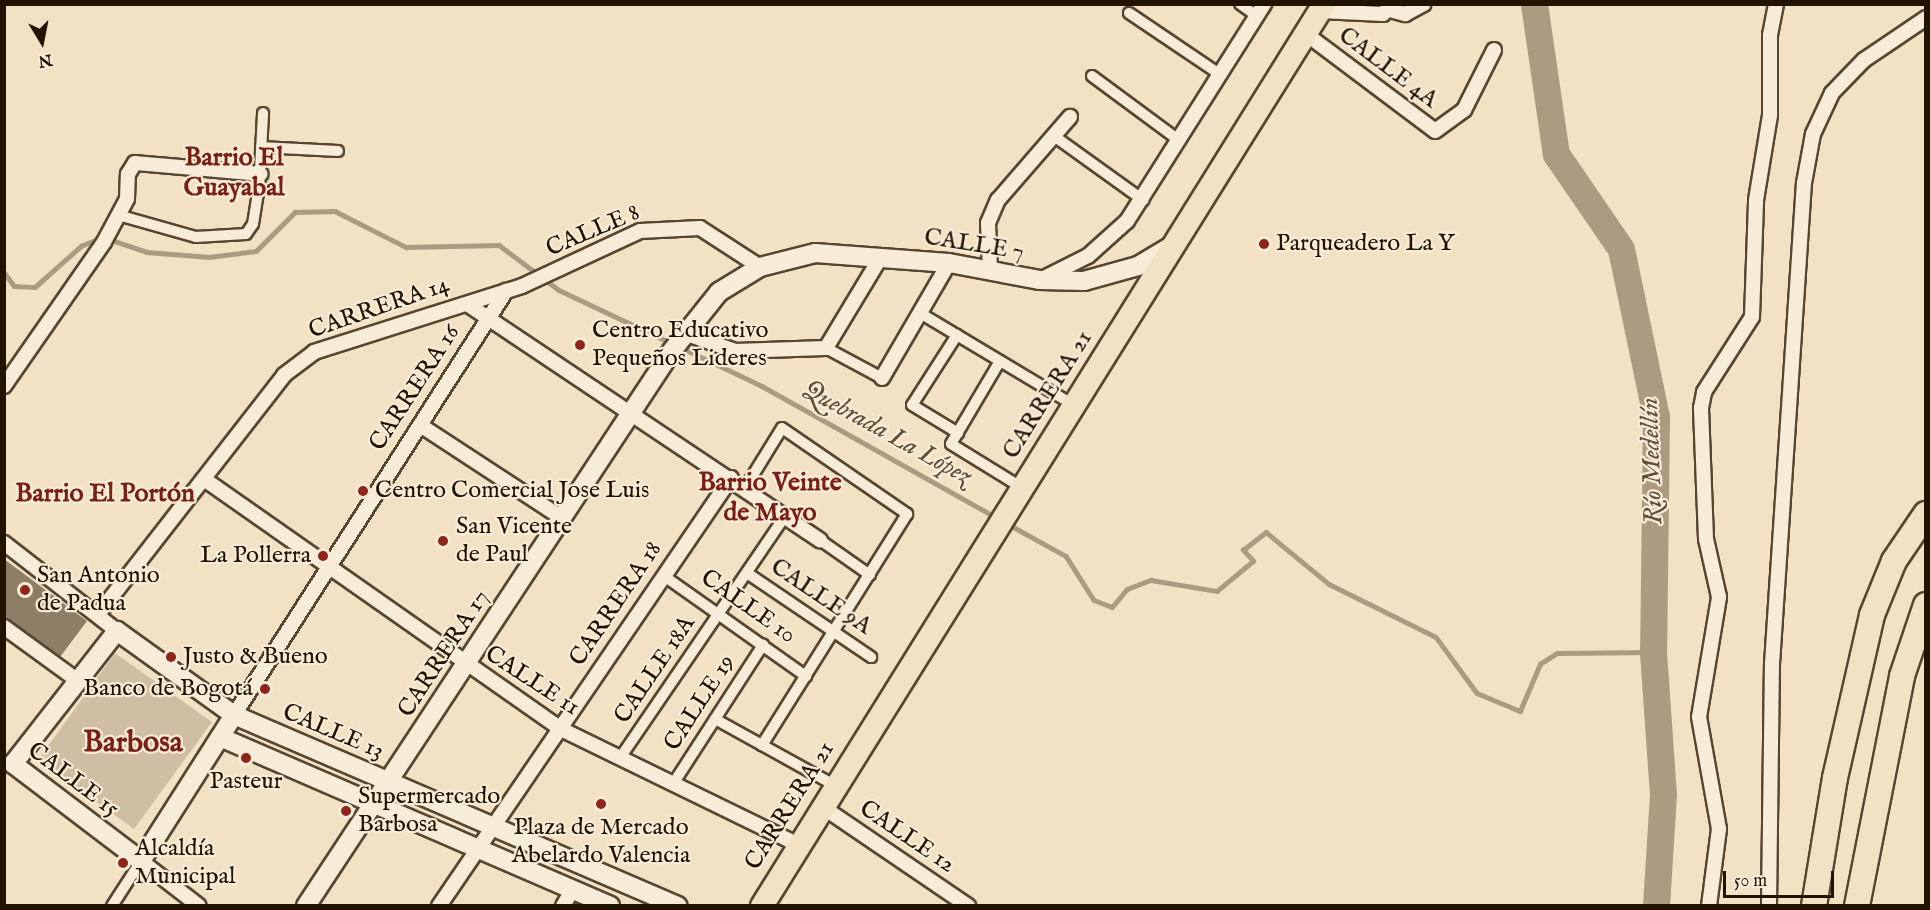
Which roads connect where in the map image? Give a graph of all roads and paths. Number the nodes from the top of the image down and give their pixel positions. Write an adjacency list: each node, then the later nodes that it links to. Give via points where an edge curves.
1 (1240, 4): 6 (street)
2 (1424, 4): 4 (street, via 1405,14)
3 (1776, 4): 92 (street, via 1770,35 1770,115 1756,200 1752,317 1704,392 1701,408 1706,539 1719,597 1699,717 1719,829)
4 (1391, 7): 5 (street, via 1383,14)
5 (1322, 8): 9 (main road, CARRERA 21)
6 (1261, 10): 11 (street)
7 (1129, 13): 11 (street)
8 (1926, 18): 93 (street, via 1864,60 1832,93 1813,134 1804,183 1772,664)
9 (1305, 34): 10 (street, CALLE 4A, via 1435,131 1444,129 1464,110); 22 (main road, CARRERA 21)
10 (1494, 50)
11 (1221, 75): 16 (street)
12 (1092, 76): 16 (street)
13 (263, 113): 17 (street)
14 (1070, 117): 15 (street)
15 (1054, 136): 20 (street); 26 (street, via 998,200 988,223)
16 (1180, 141): 20 (street)
17 (261, 147): 18 (street); 19 (street)
18 (338, 151)
19 (261, 174): 21 (street, via 135,163); 21 (street, via 253,224 246,234 196,237)
20 (1143, 200): 27 (street, via 1109,240)
21 (118, 215): 37 (street)
22 (1175, 244): 27 (street, CALLE 7, via 1113,276); 38 (main road, CARRERA 21)
23 (881, 257): 24 (street, CALLE 7); 25 (street, CALLE 7, via 815,253); 34 (street)
24 (949, 263): 26 (street, CALLE 7); 30 (street)
25 (760, 267): 28 (street, CALLE 8, via 700,228 672,226 640,231); 33 (street, CARRERA 17, via 719,292)
26 (990, 269): 27 (street, CALLE 7)
27 (1040, 280)
28 (506, 291): 29 (street, CARRERA 14); 31 (street, CARRERA 16)
29 (467, 304): 31 (street); 43 (street, CARRERA 14, via 314,352 296,364)
30 (920, 313): 32 (street); 36 (street)
31 (489, 318): 39 (street); 40 (street, CARRERA 16)
32 (957, 335): 35 (street); 41 (street, via 912,405)
33 (678, 341): 34 (street, via 735,351); 39 (street, CARRERA 17)
34 (826, 348): 36 (street)
35 (1000, 361): 38 (street); 41 (street)
36 (882, 378)
37 (4, 386)
38 (1074, 405): 44 (main road, CARRERA 21)
39 (631, 412): 42 (street); 48 (street, CARRERA 17)
40 (420, 425): 48 (street); 51 (street, CARRERA 16)
41 (958, 433): 44 (street, via 951,444)
42 (731, 478): 45 (street); 54 (street, CARRERA 18)
43 (204, 479): 51 (street, CALLE 11); 56 (street, CARRERA 14)
44 (1021, 487): 75 (main road, CARRERA 21)
45 (744, 488): 47 (street); 53 (street, via 782,428 907,514)
46 (1926, 514): 94 (highway, via 1894,561 1872,615 1835,778)
47 (785, 516): 49 (street); 52 (street, CALLE 18A)
48 (562, 518): 63 (street, CARRERA 17)
49 (820, 540): 53 (street)
50 (4, 543): 56 (street, CALLE 13)
51 (329, 567): 63 (street, CALLE 11); 66 (street, CARRERA 16)
52 (747, 573): 57 (street, CALLE 18A); 60 (street, CALLE 9A)
53 (870, 575): 60 (street)
54 (664, 576): 57 (street, CALLE 10); 68 (street, CARRERA 18)
55 (1926, 605): 95 (highway, via 1902,676)
56 (99, 613): 59 (street, CALLE 13)
57 (718, 614): 61 (street, CALLE 10); 71 (street, CALLE 18A)
58 (4, 627): 65 (street)
59 (117, 631): 65 (street); 66 (street, CALLE 13)
60 (834, 634): 62 (street, CALLE 9A); 64 (street)
61 (763, 645): 64 (street, CALLE 10); 67 (street, CALLE 19)
62 (871, 657)
63 (466, 664): 68 (street, CALLE 11); 73 (street, CARRERA 17)
64 (806, 676): 70 (street)
65 (78, 681): 72 (street)
66 (234, 715): 69 (street, CARRERA 16); 73 (street, CALLE 13)
67 (715, 719): 70 (street); 74 (street, CALLE 19)
68 (559, 728): 71 (street, CALLE 11); 78 (street, CARRERA 18)
69 (220, 737): 76 (street, CALLE 13); 81 (street, CARRERA 16)
70 (762, 745): 75 (street)
71 (620, 758): 74 (street, CALLE 11)
72 (9, 761): 81 (street, CALLE 15)
73 (389, 782): 76 (street, CARRERA 17); 78 (street, CALLE 13)
74 (673, 784): 79 (street, CALLE 11)
75 (834, 785): 77 (main road, CARRERA 21)
76 (375, 803): 80 (street, CALLE 13); 85 (street, CARRERA 17)
77 (821, 806): 79 (main road, CARRERA 21); 91 (street, CALLE 12)
78 (491, 826): 80 (street, CARRERA 18); 89 (street, CALLE 13)
79 (797, 844): 90 (main road, CARRERA 21)
80 (477, 847): 82 (street, CALLE 13); 86 (street, CARRERA 18)
81 (141, 861): 83 (street, CARRERA 16); 84 (street, CALLE 15)
82 (573, 889): 87 (street); 88 (street, CALLE 13)
83 (112, 906)
84 (199, 906)
85 (306, 906)
86 (439, 906)
87 (563, 906)
88 (610, 906)
89 (678, 906)
90 (762, 906)
91 (968, 906)
92 (1709, 906)
93 (1769, 906)
94 (1814, 906)
95 (1857, 906)

